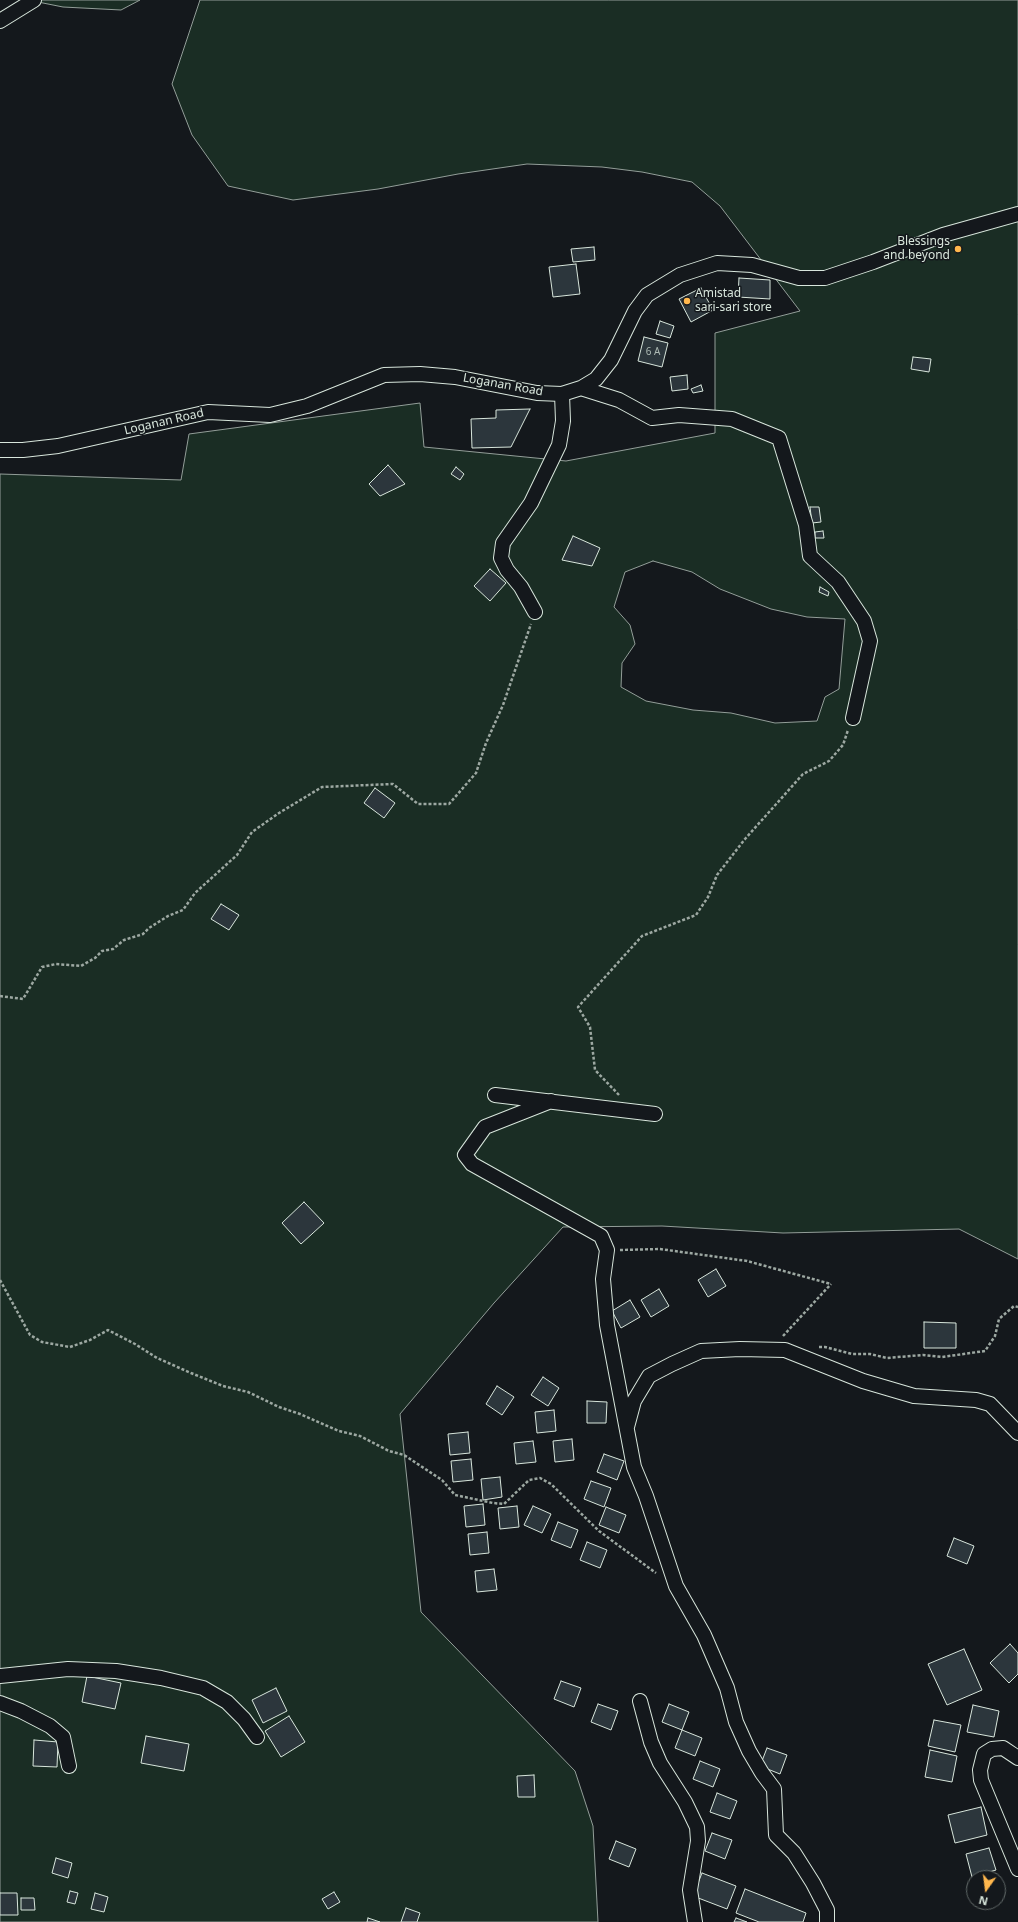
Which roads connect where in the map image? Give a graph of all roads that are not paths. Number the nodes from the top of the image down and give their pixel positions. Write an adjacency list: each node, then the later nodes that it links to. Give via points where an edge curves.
1 (34, 0): 2 (street)
2 (0, 21)
3 (1018, 214): 4 (street, Loganan Road, via 943,235 826,278 799,278 752,265 716,263 680,275 646,295 610,360 596,379)
4 (581, 388): 5 (street, Loganan Road); 8 (street, via 619,400 652,418 679,415 732,419 779,438 806,525 810,556 838,582 864,621 870,641)
5 (562, 394): 6 (street, Loganan Road, via 537,393 455,377 420,374 384,375 307,406 270,415 208,412 58,446); 7 (street, via 563,421 560,445 531,502 503,544 501,558)
6 (0, 450)
7 (535, 612)
8 (853, 718)
9 (495, 1095): 10 (street)
10 (551, 1101): 11 (street); 12 (street, via 485,1127 465,1155 472,1164 601,1236 607,1250 603,1278 607,1326)
11 (655, 1114)
12 (626, 1431): 13 (street, via 634,1401 649,1376 672,1364 701,1351 785,1350 863,1381 914,1396 976,1400 990,1404); 22 (street, via 634,1466 676,1586 707,1642 727,1688 736,1722 749,1751 774,1789 776,1835 794,1853 813,1883 827,1910)
13 (1018, 1433)
14 (0, 1676): 17 (street, via 68,1669 116,1670 161,1678 203,1688 226,1702 244,1719)
15 (640, 1701): 21 (street, via 660,1763 685,1802 697,1827 698,1841 690,1890)
16 (0, 1703): 19 (street, via 50,1726 63,1737)
17 (257, 1737)
18 (1018, 1758): 20 (street, via 1003,1748 992,1749 984,1754 980,1770 981,1780)
19 (69, 1766)
20 (1018, 1869)
21 (695, 1922)
22 (827, 1922)

